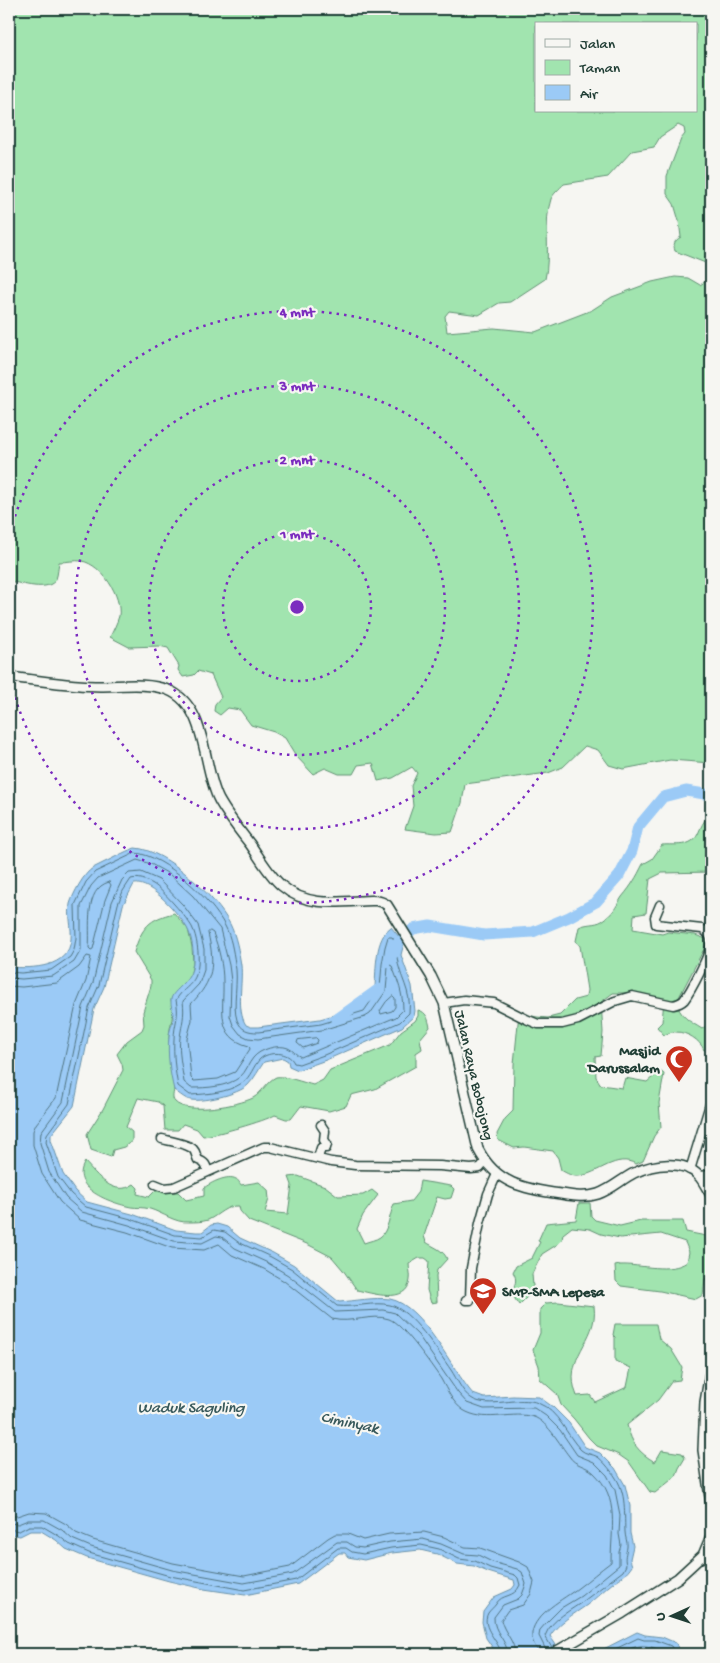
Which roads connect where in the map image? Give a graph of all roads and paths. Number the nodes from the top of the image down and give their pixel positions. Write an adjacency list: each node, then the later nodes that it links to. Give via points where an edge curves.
1 (9, 677): 3 (main road, Jalan Raya Bobojong, via 169,691 183,702 197,721 219,800 281,886 307,900 382,901 431,976)
2 (660, 905): 3 (street, via 655,915 656,924 702,929 711,941 705,962 679,1004 632,996 578,1020 538,1024 494,1003 464,1000)
3 (444, 1003): 8 (main road, Jalan Raya Bobojong, via 476,1140)
4 (711, 1101): 9 (street)
5 (321, 1125): 7 (street, via 327,1144 326,1148 321,1148)
6 (162, 1140): 10 (street, via 192,1148)
7 (318, 1158): 8 (street, via 355,1165 471,1169 480,1168); 10 (street, via 264,1147)
8 (485, 1162): 11 (main road, Jalan Raya Bobojong)
9 (690, 1170): 11 (main road, Jalan Raya Bobojong, via 656,1164 635,1172 599,1194 582,1197 520,1187); 13 (main road, Jalan Raya Bobojong)
10 (208, 1172): 14 (street, via 174,1187)
11 (497, 1174): 16 (street, via 480,1223 471,1268 470,1300)
12 (711, 1175): 13 (street)
13 (698, 1176): 15 (main road, Jalan Raya Bobojong)
14 (155, 1184)
15 (711, 1196)
16 (466, 1300)
17 (711, 1367): 18 (main road, via 705,1402)
18 (707, 1451): 19 (main road)
19 (711, 1504)
20 (711, 1536): 21 (main road)
21 (704, 1555): 22 (street); 23 (main road, via 654,1594)
22 (711, 1562)
23 (552, 1654)

